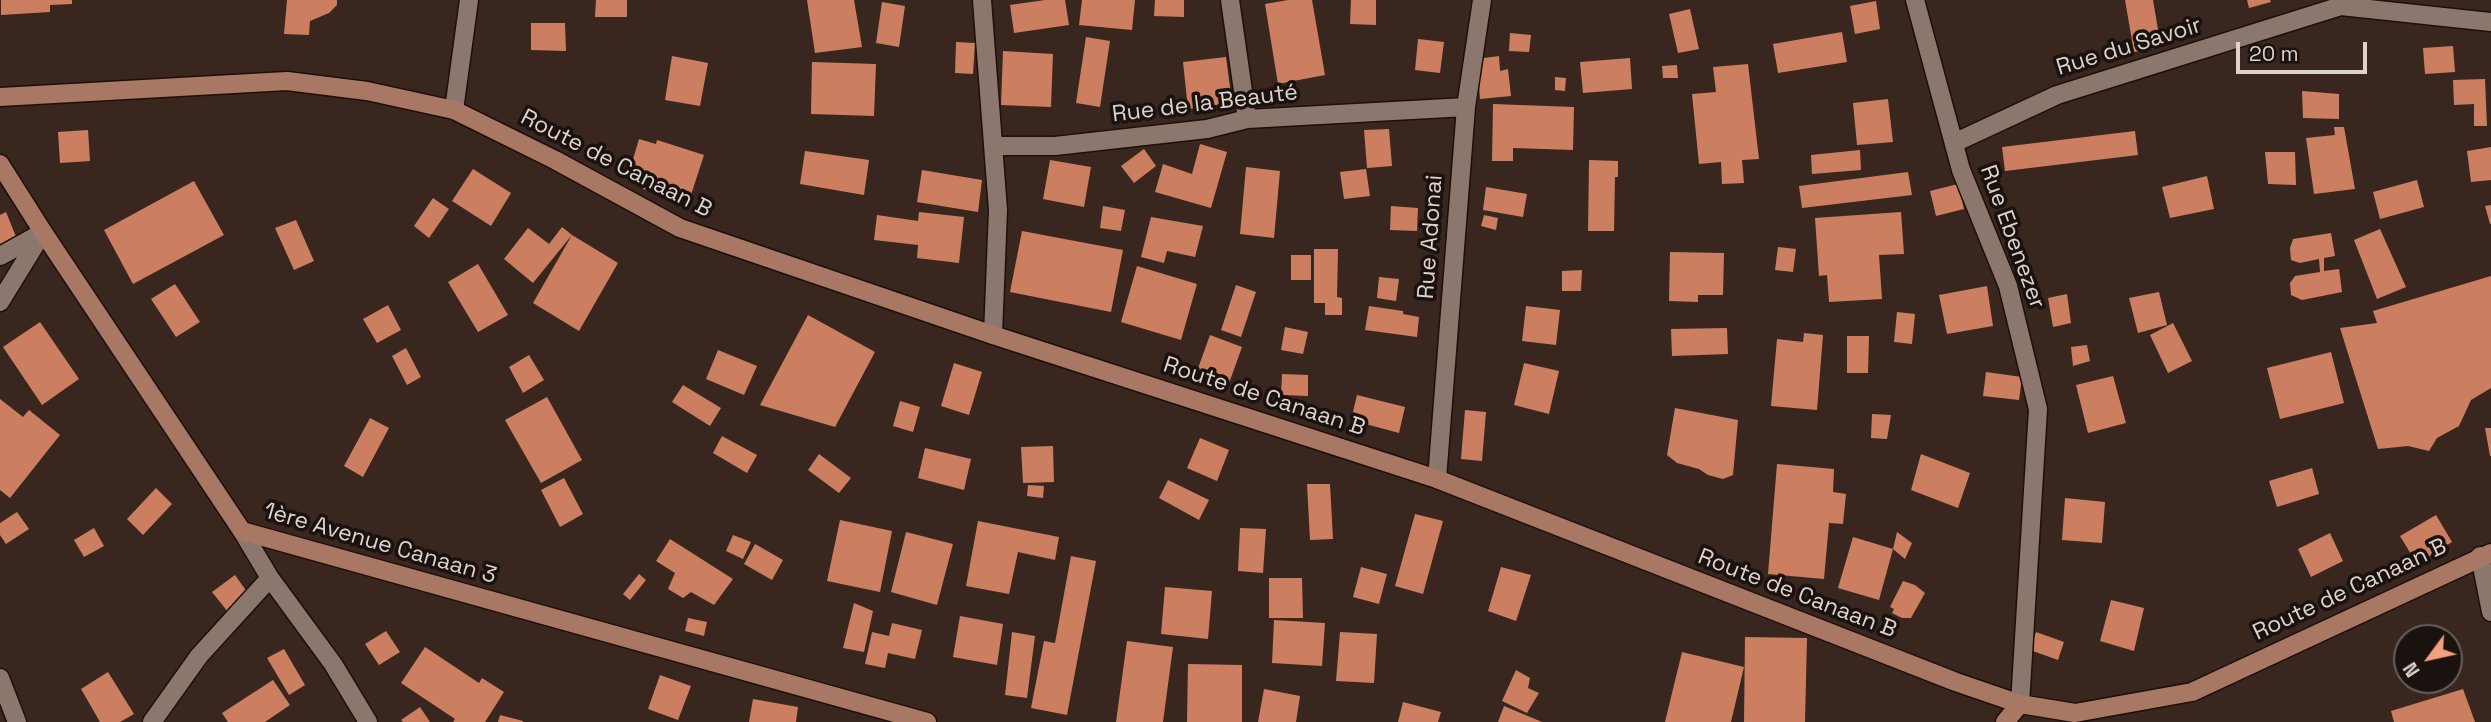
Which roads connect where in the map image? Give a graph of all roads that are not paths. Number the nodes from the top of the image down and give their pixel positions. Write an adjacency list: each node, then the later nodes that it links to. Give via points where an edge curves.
1 (468, 0): 9 (street)
2 (982, 0): 12 (street)
3 (1230, 0): 10 (street)
4 (1482, 0): 8 (street, Rue Adonai)
5 (1915, 0): 11 (street, Rue Ebenezer)
6 (2491, 22): 11 (street, Rue du Savoir, via 2341,6 2057,94)
7 (0, 97): 9 (street, Route de Canaan B, via 287,81 367,91)
8 (1465, 107): 10 (street, Rue de la Beauté); 18 (street, Rue Adonai)
9 (454, 110): 17 (street, Route de Canaan B, via 680,228)
10 (1247, 119): 12 (street, Rue de la Beauté, via 1207,129 1055,146)
11 (1954, 143): 24 (street, Rue Ebenezer, via 2008,286 2038,409)
12 (993, 146): 17 (street, via 998,210)
13 (0, 164): 14 (street, 1ère Avenue Canaan 3)
14 (43, 232): 15 (street); 16 (street); 19 (street, 1ère Avenue Canaan 3)
15 (0, 256)
16 (0, 302)
17 (993, 335): 18 (street, Route de Canaan B)
18 (1437, 479): 24 (street, Route de Canaan B)
19 (242, 531): 21 (street); 28 (street, 1ère Avenue Canaan 3)
20 (2485, 554): 22 (street); 24 (street, Route de Canaan B, via 2192,692 2075,713)
21 (270, 578): 26 (street, via 199,656); 27 (street, via 333,664)
22 (2491, 612)
23 (0, 678): 25 (street)
24 (2020, 704): 29 (street)
25 (17, 722)
26 (152, 722)
27 (368, 722)
28 (928, 722)
29 (2005, 722)

